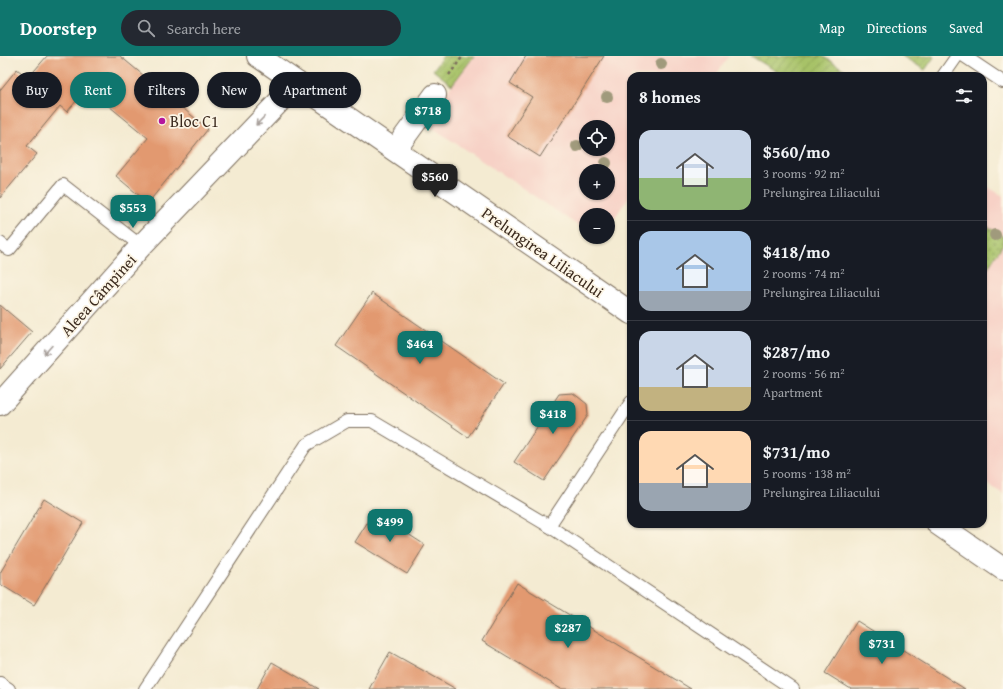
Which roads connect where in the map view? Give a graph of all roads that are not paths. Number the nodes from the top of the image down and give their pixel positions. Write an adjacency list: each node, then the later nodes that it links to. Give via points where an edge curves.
1 (258, 56): 4 (street, Prelungirea Liliacului)
2 (957, 56): 5 (lane)
3 (964, 56): 6 (lane)
4 (281, 72)
5 (946, 72)
6 (1003, 82)
7 (435, 95): 10 (street)
8 (273, 108): 12 (street, Aleea Câmpinei, one-way to 12)
9 (334, 108): 10 (street, Prelungirea Liliacului)
10 (395, 150): 13 (street, Prelungirea Liliacului)
11 (0, 243): 12 (lane, via 9,250 63,185)
12 (141, 246): 14 (street, Aleea Câmpinei, one-way to 14)
13 (627, 310)
14 (0, 404)
15 (627, 408): 16 (lane)
16 (549, 526): 21 (lane, via 372,421 347,421 306,445); 22 (lane)
17 (944, 528): 18 (street)
18 (1003, 569)
19 (0, 683): 20 (lane)
20 (9, 689)
21 (145, 689)
22 (793, 689)

